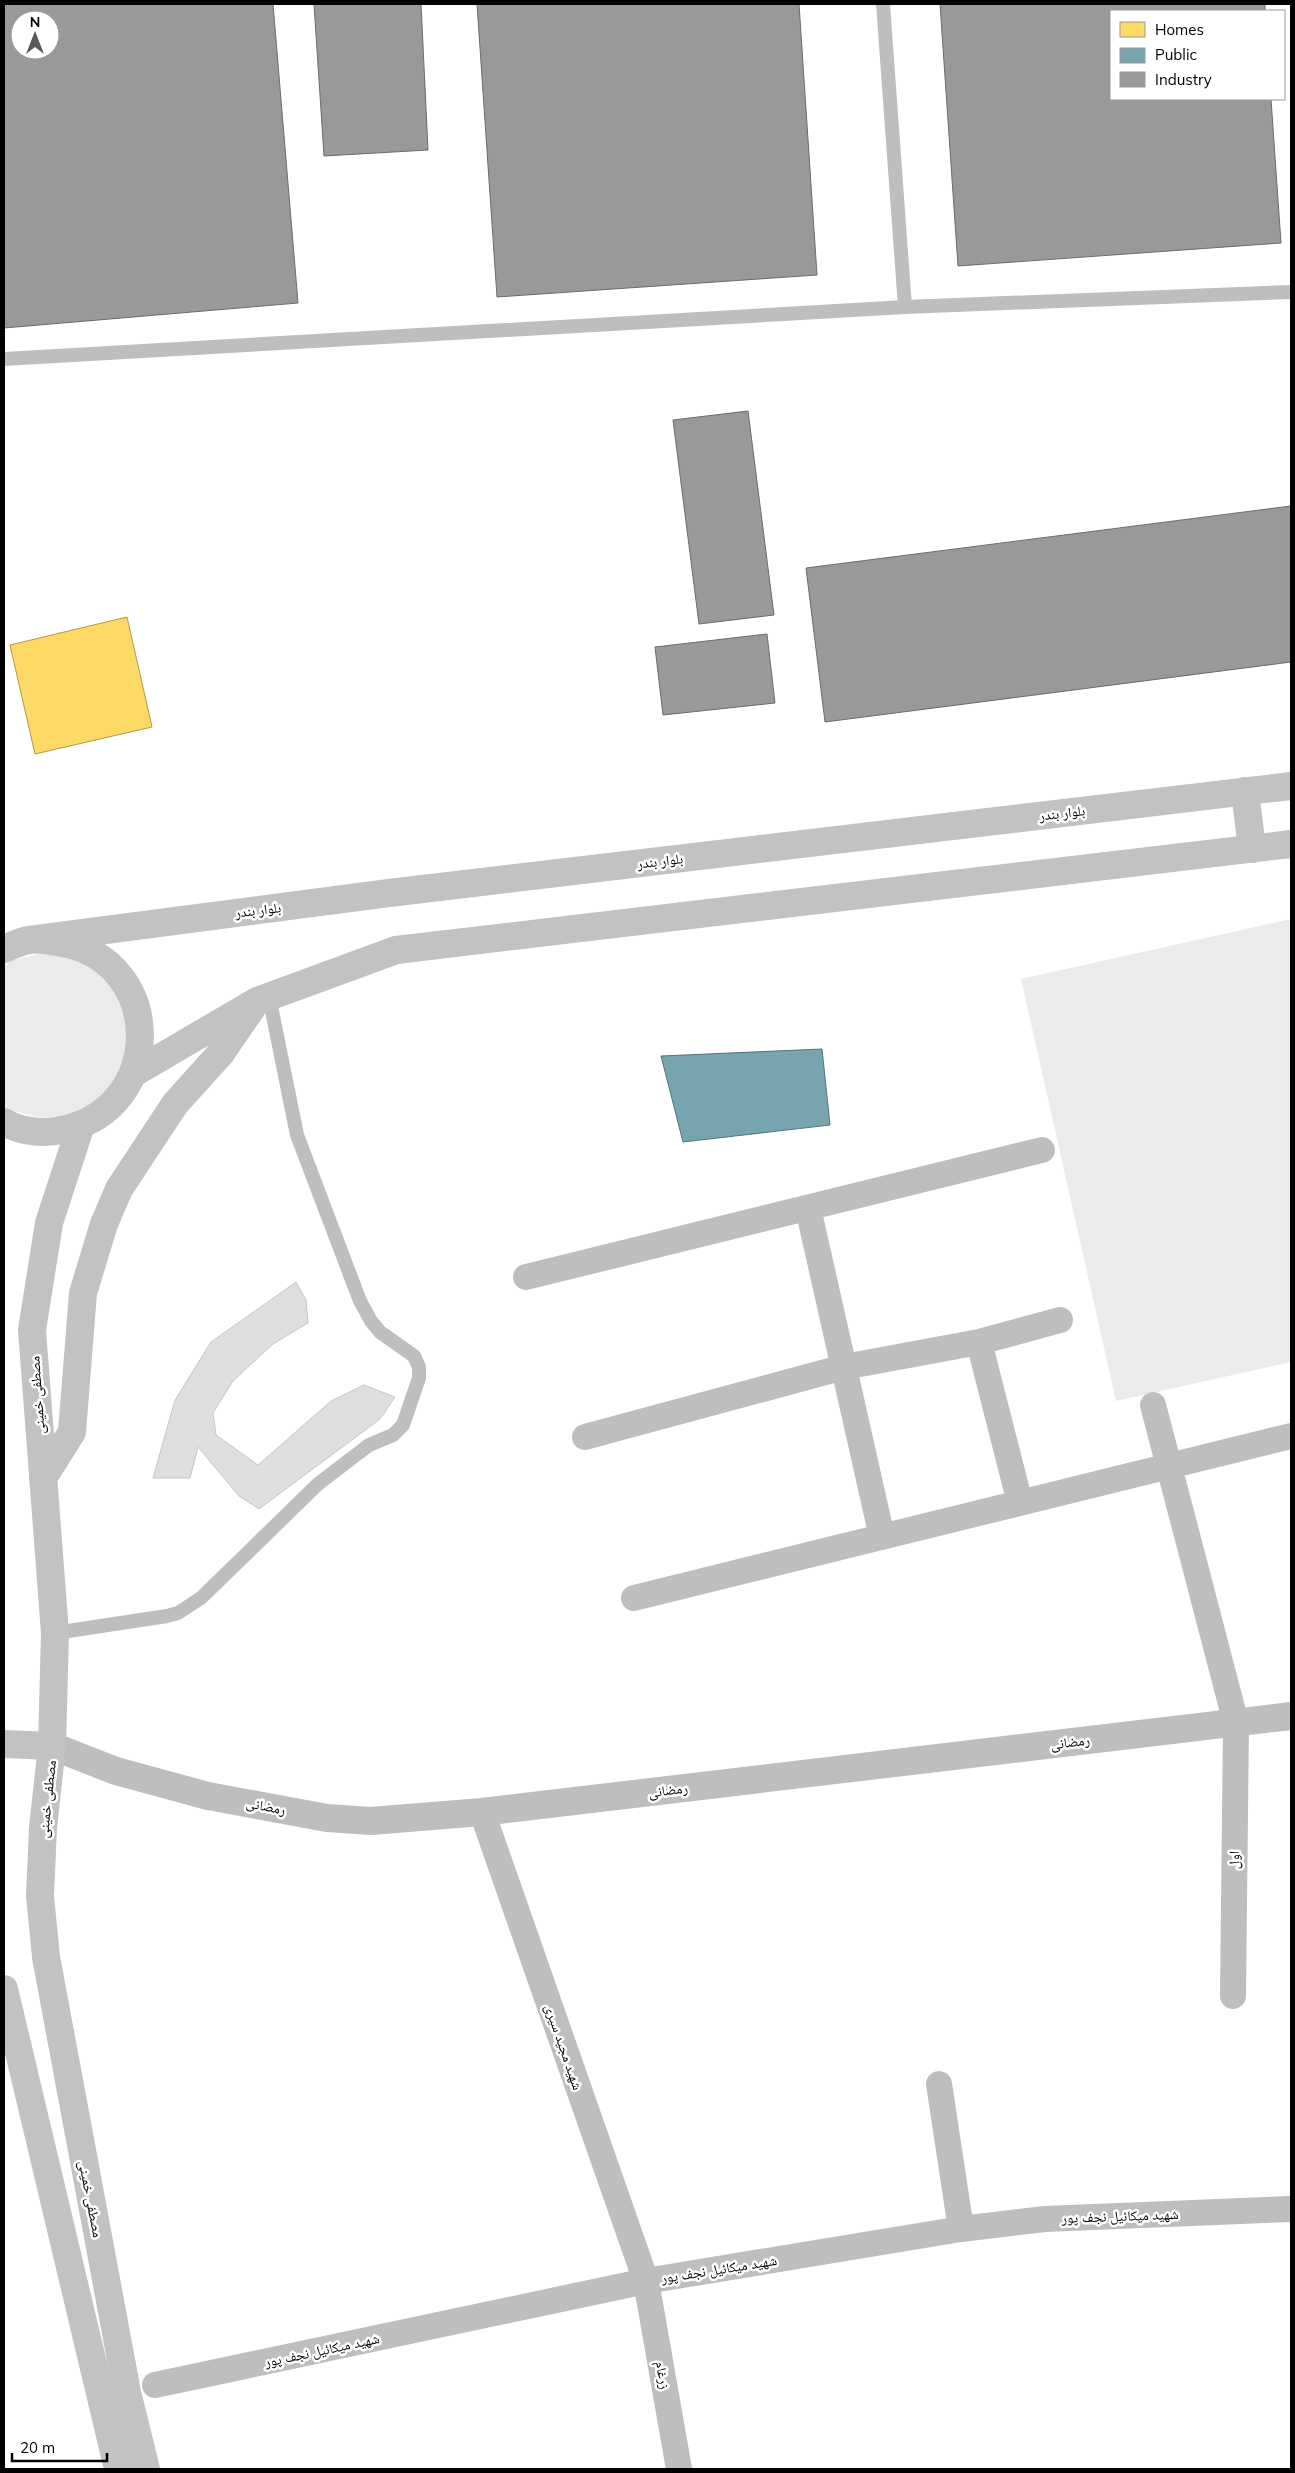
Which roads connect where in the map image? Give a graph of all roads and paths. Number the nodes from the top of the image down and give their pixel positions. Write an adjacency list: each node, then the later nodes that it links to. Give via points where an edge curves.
1 (883, 4): 3 (lane)
2 (1291, 292): 3 (lane)
3 (905, 307): 4 (lane)
4 (4, 359)
5 (1291, 786): 6 (main road, بلوار بندر)
6 (1245, 791): 8 (main road); 9 (main road, بلوار بندر, via 389,893)
7 (1291, 844): 8 (main road)
8 (1252, 849): 11 (main road, via 396,950)
9 (29, 940): 10 (main road); 12 (main road, via 77,945 100,957 119,975 133,997 140,1022 140,1048)
10 (4, 949)
11 (263, 998): 12 (main road); 25 (main road, via 221,1053 175,1104 119,1189 104,1224 83,1294 72,1432); 29 (lane, via 297,1135 360,1301 380,1332 414,1356 419,1378 403,1425 393,1435 369,1445 318,1484 201,1598 167,1616)
12 (134, 1073): 14 (main road, via 121,1095 103,1113)
13 (4, 1122): 14 (main road, via 32,1131 56,1131)
14 (81, 1125): 25 (main road, مصطفی خمینی, via 49,1223 32,1330)
15 (1042, 1150): 16 (street)
16 (808, 1208): 17 (street); 20 (street)
17 (526, 1277)
18 (1060, 1320): 19 (street)
19 (979, 1342): 20 (street); 26 (street)
20 (844, 1367): 23 (street); 27 (street)
21 (1152, 1405): 24 (street, اول)
22 (1291, 1436): 24 (street)
23 (585, 1437)
24 (1168, 1466): 26 (street); 31 (street, اول)
25 (43, 1478): 29 (main road, مصطفی خمینی)
26 (1020, 1503): 27 (street)
27 (882, 1537): 28 (street)
28 (634, 1598)
29 (55, 1633): 33 (main road, مصطفی خمینی)
30 (1291, 1716): 31 (street, رمضانی)
31 (1236, 1723): 34 (street, رمضانی); 36 (street, اول)
32 (4, 1744): 33 (main road)
33 (52, 1746): 34 (street, رمضانی, via 116,1771 208,1796 327,1818 371,1821); 43 (main road, مصطفی خمینی, via 40,1896 46,1957 127,2392)
34 (482, 1812): 40 (street, شهید مجید سیری)
35 (4, 1989): 42 (main road)
36 (1233, 1996)
37 (939, 2084): 39 (street)
38 (1291, 2209): 39 (street, شهید میکائیل نجف پور, via 1045,2219)
39 (961, 2229): 40 (street, شهید میکائیل نجف پور)
40 (646, 2281): 41 (street, شهید میکائیل نجف پور); 44 (street, زرغام)
41 (155, 2385)
42 (118, 2469)
43 (146, 2469)
44 (679, 2469)

